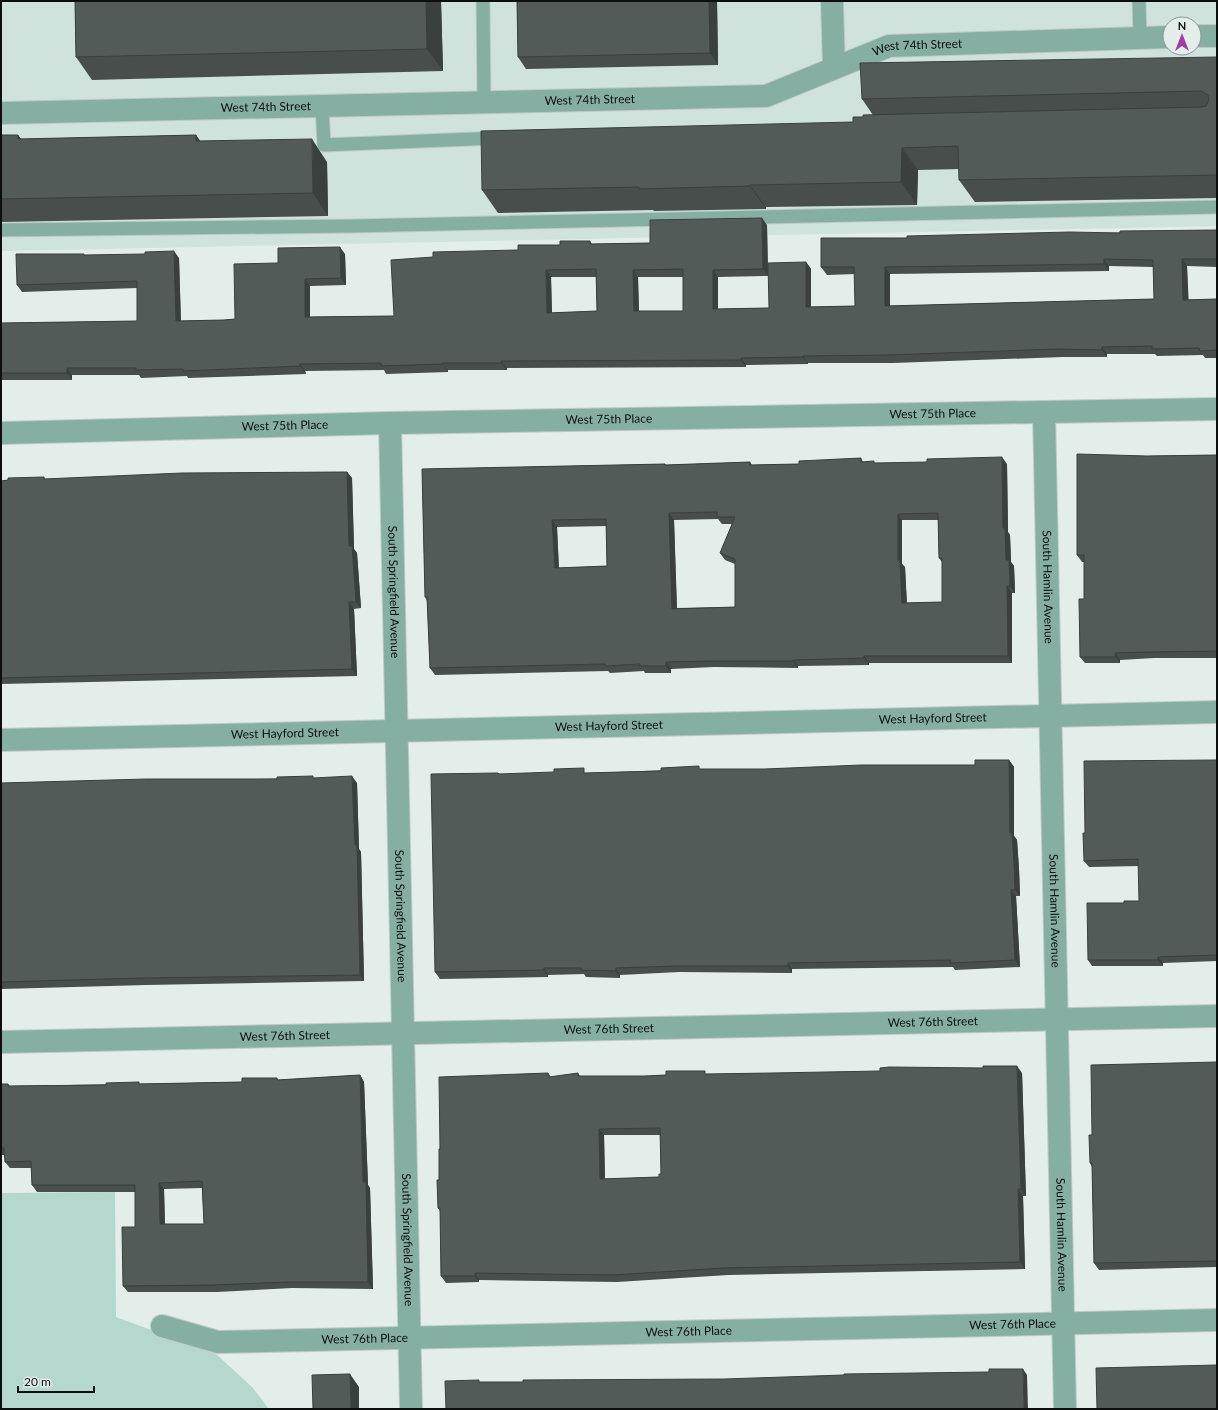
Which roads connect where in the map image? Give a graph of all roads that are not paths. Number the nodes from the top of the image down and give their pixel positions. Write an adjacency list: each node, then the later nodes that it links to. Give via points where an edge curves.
1 (483, 1): 9 (lane)
2 (832, 1): 8 (street)
3 (1139, 1): 7 (lane)
4 (1202, 36): 5 (street)
5 (1217, 36)
6 (1162, 37): 7 (street, West 74th Street)
7 (1140, 38): 8 (street, West 74th Street, via 889,46)
8 (834, 68): 9 (street, West 74th Street, via 766,96)
9 (484, 102): 10 (street, West 74th Street)
10 (322, 106): 11 (street, West 74th Street); 12 (lane, via 324,145)
11 (1, 113)
12 (510, 137)
13 (1217, 207): 14 (lane, via 353,226)
14 (1, 230)
15 (1217, 409): 16 (street, West 75th Place)
16 (1044, 412): 17 (street, West 75th Place); 20 (street, South Hamlin Avenue)
17 (390, 423): 18 (street, West 75th Place); 21 (street, South Springfield Avenue)
18 (1, 433)
19 (1217, 712): 20 (street, West Hayford Street)
20 (1050, 716): 21 (street, West Hayford Street); 24 (street, South Hamlin Avenue)
21 (397, 731): 22 (street, West Hayford Street); 25 (street, South Springfield Avenue)
22 (1, 740)
23 (1217, 1016): 24 (street, West 76th Street)
24 (1057, 1020): 25 (street, West 76th Street); 28 (street, South Hamlin Avenue)
25 (403, 1034): 26 (street, West 76th Street); 30 (street, South Springfield Avenue)
26 (1, 1042)
27 (1217, 1320): 28 (street, West 76th Place)
28 (1063, 1324): 30 (street, West 76th Place); 32 (street, South Hamlin Avenue)
29 (162, 1326): 30 (street, West 76th Place, via 218,1342)
30 (410, 1338): 31 (street, South Springfield Avenue)
31 (411, 1409)
32 (1065, 1409)

